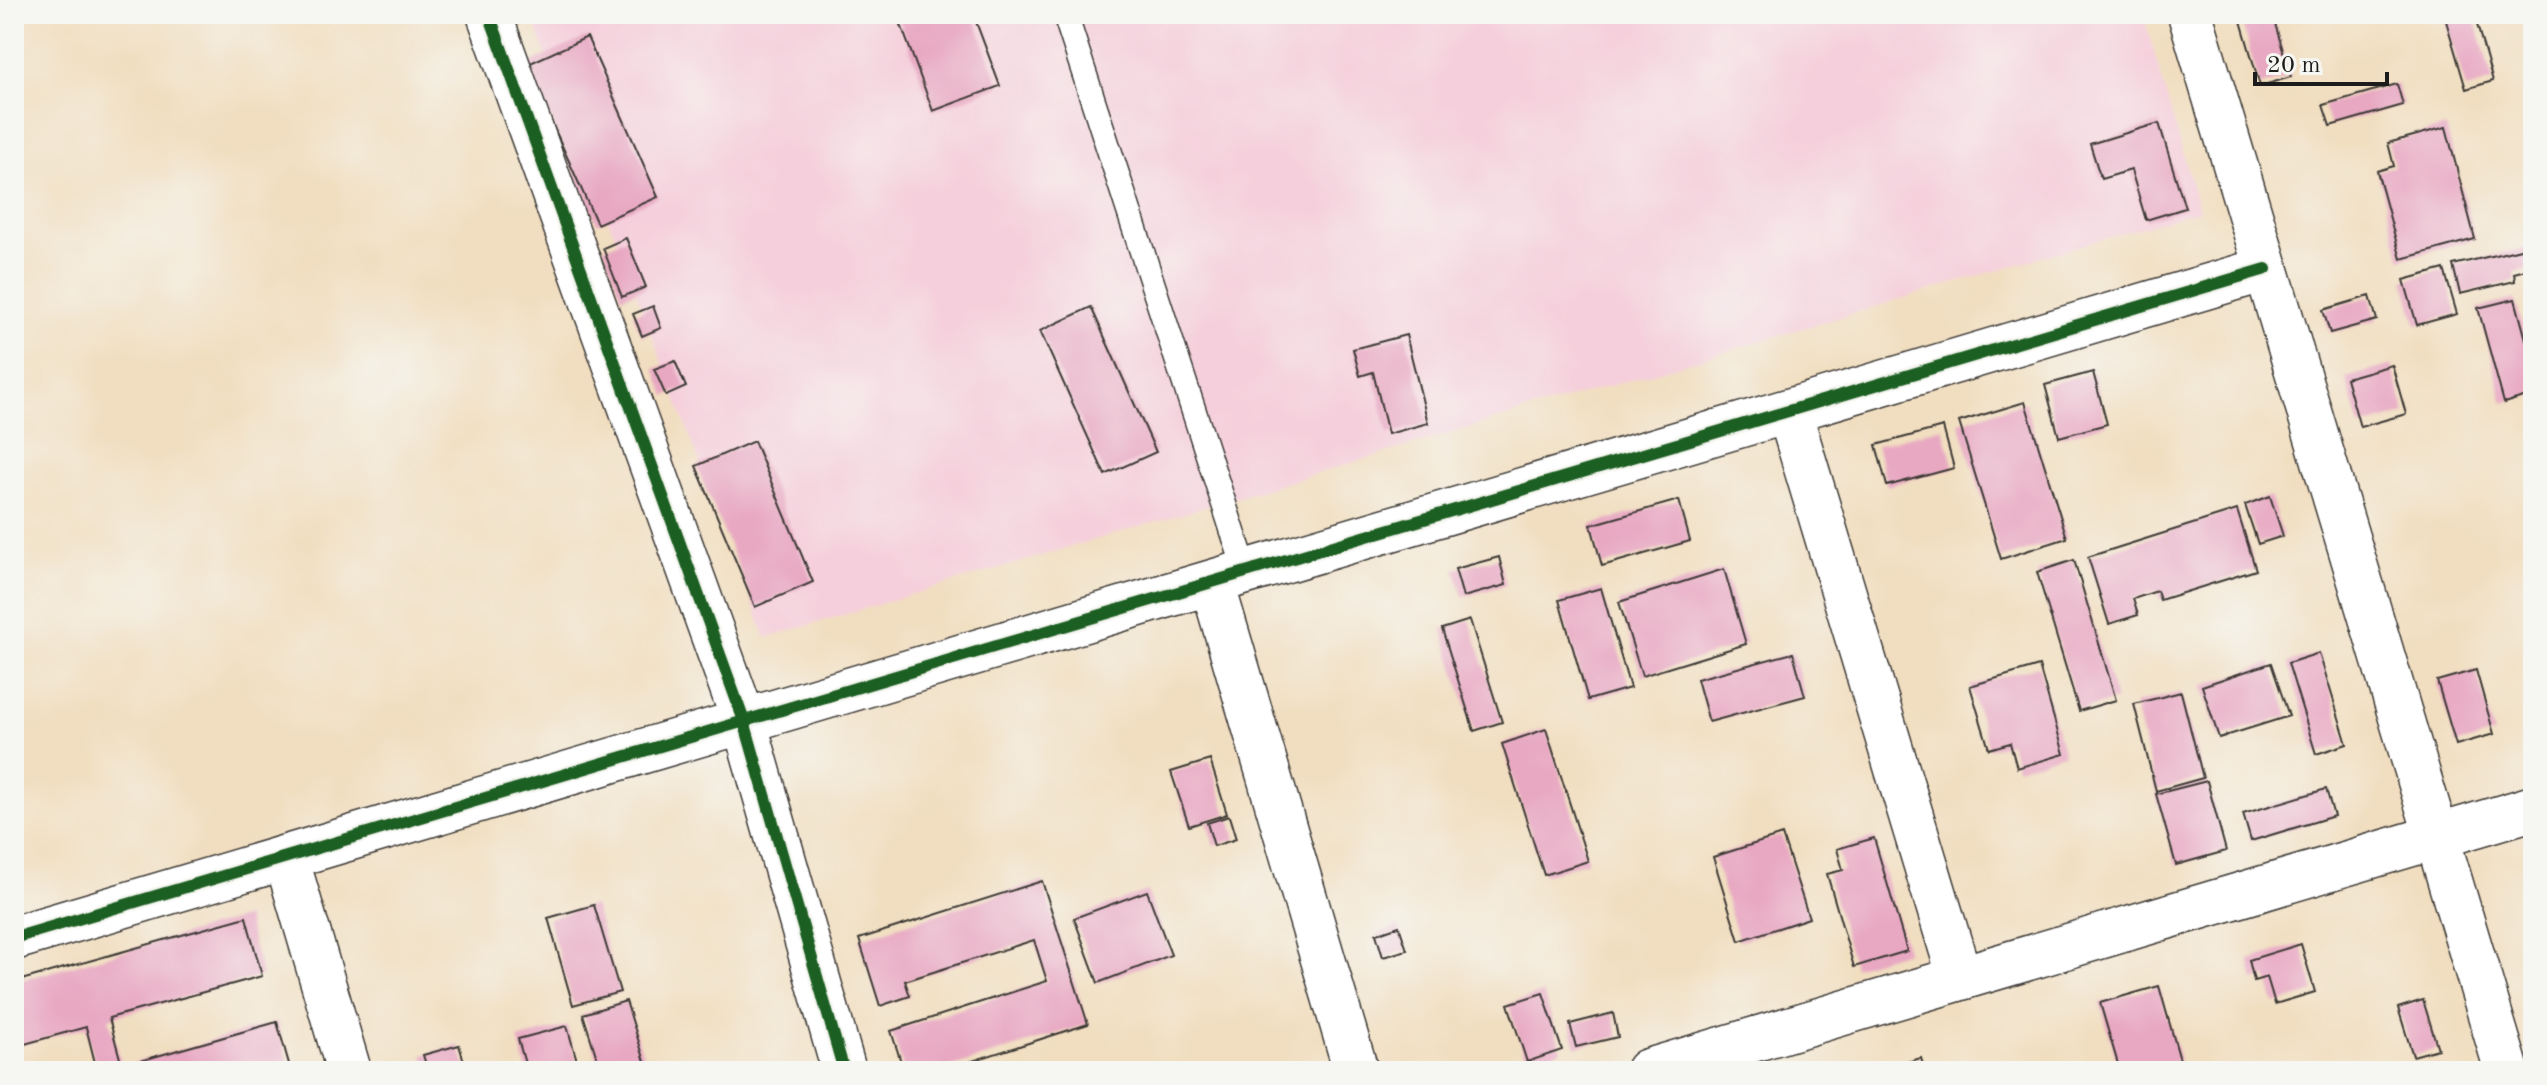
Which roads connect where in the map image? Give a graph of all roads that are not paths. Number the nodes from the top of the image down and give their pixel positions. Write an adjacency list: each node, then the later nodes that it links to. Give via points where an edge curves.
1 (489, 14): 7 (street)
2 (1065, 14): 6 (lane)
3 (2190, 14): 4 (street)
4 (2266, 269): 5 (street); 9 (street)
5 (1789, 411): 6 (street); 12 (street)
6 (1229, 577): 7 (street); 15 (street)
7 (744, 721): 10 (street); 14 (street)
8 (2533, 808): 9 (street)
9 (2437, 837): 12 (street); 17 (street)
10 (286, 857): 11 (street); 13 (street)
11 (14, 938)
12 (1960, 978): 16 (street)
13 (349, 1071)
14 (844, 1071)
15 (1356, 1071)
16 (1648, 1071)
17 (2507, 1071)

